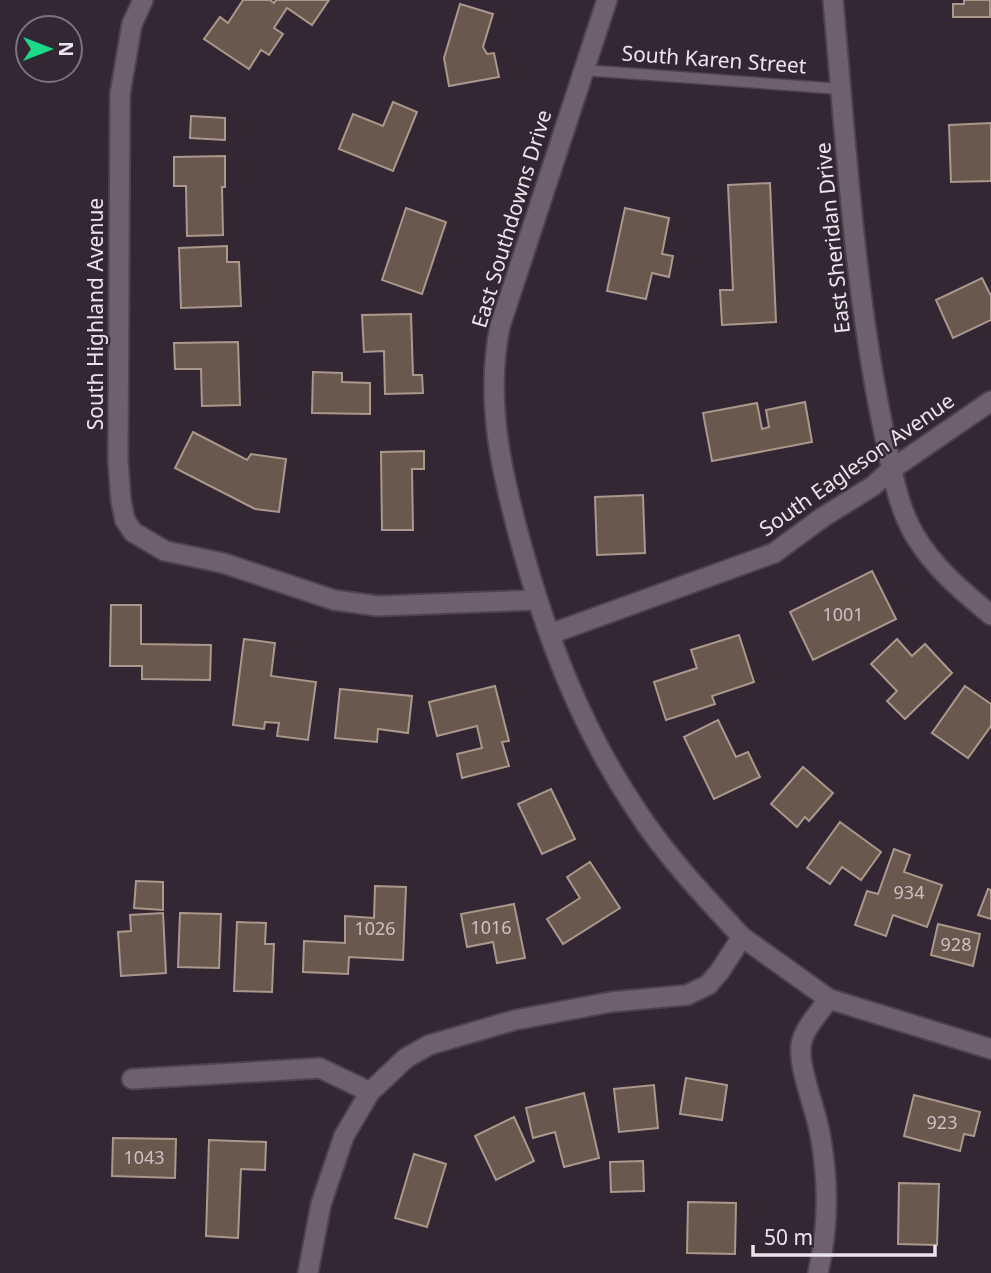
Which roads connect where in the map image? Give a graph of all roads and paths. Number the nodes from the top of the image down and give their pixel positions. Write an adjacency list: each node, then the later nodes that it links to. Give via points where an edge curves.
1 (143, 0): 8 (street, South Highland Avenue, via 132,24 120,94 118,460 125,520 134,532 165,551 223,563 334,600 378,606)
2 (607, 0): 4 (street, East Southdowns Drive)
3 (833, 0): 5 (street, East Sheridan Drive)
4 (583, 70): 5 (lane, South Karen Street); 8 (street, East Southdowns Drive, via 495,349 494,416 499,449)
5 (841, 89): 7 (street, East Sheridan Drive, via 871,370)
6 (991, 401): 7 (street, South Eagleson Avenue)
7 (892, 469): 9 (street, East Sheridan Drive, via 914,535 954,583); 10 (street, South Eagleson Avenue, via 774,552)
8 (537, 600): 10 (street, East Southdowns Drive)
9 (991, 615)
10 (550, 634): 11 (street, East Southdowns Drive, via 579,710 630,800 667,853)
11 (742, 937): 12 (street, East Southdowns Drive); 15 (street, via 708,985 687,995 597,1004 451,1038 406,1058)
12 (829, 999): 13 (street, East Southdowns Drive); 17 (street, via 801,1045 826,1176 827,1227)
13 (991, 1049)
14 (132, 1079): 15 (street, via 320,1068)
15 (370, 1092): 16 (street, via 344,1136 332,1168)
16 (308, 1273)
17 (818, 1273)

